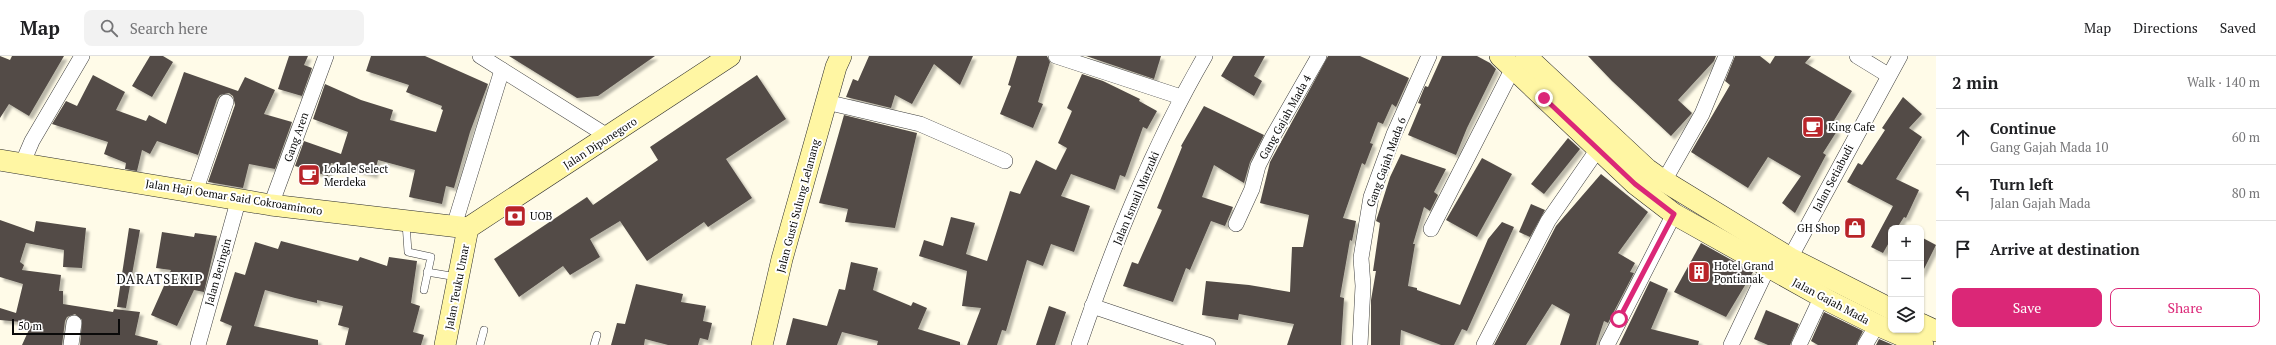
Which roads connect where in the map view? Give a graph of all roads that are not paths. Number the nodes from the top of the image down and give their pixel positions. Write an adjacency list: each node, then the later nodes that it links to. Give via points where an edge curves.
1 (82, 56): 24 (street, via 32,141)
2 (480, 56): 14 (street)
3 (730, 56): 20 (street, Jalan Diponegoro)
4 (1056, 56): 17 (street)
5 (1205, 56): 17 (street, Jalan Ismail Marzuki)
6 (1319, 56): 31 (street, Gang Gajah Mada 4, via 1268,145)
7 (1429, 56): 57 (street, Gang Gajah Mada 6, via 1394,134 1371,197 1361,258 1363,286)
8 (1726, 56): 25 (street, via 1702,114)
9 (1857, 56): 15 (street)
10 (1900, 56): 15 (street, Jalan Setiabudi)
11 (836, 60): 19 (street, Jalan Gusti Sulung Lelanang)
12 (1513, 60): 16 (street, Jalan Gajah Mada); 34 (street)
13 (323, 62): 28 (street, Gang Aren)
14 (502, 70): 20 (street); 33 (street)
15 (1888, 75): 35 (street, Jalan Setiabudi)
16 (1551, 91): 21 (street, Jalan Gajah Mada); 25 (street, Jalan Gajah Mada)
17 (1181, 97): 41 (street, Jalan Ismail Marzuki, via 1144,176)
18 (226, 102): 26 (street)
19 (826, 102): 23 (street, via 920,124); 54 (street, Jalan Gusti Sulung Lelanang, via 782,259)
20 (609, 137): 33 (street, Jalan Diponegoro)
21 (1598, 149): 29 (street, Jalan Gajah Mada, via 1635,184); 58 (street, via 1548,221)
22 (0, 160): 24 (street, Jalan Haji Oemar Said Cokroaminoto)
23 (1005, 161)
24 (23, 162): 26 (street, Jalan Haji Oemar Said Cokroaminoto)
25 (1664, 181): 32 (street, Jalan Gajah Mada)
26 (195, 192): 27 (street, Jalan Haji Oemar Said Cokroaminoto)
27 (239, 198): 28 (street, Jalan Haji Oemar Said Cokroaminoto); 50 (street, Jalan Beringin)
28 (271, 205): 30 (street, Jalan Haji Oemar Said Cokroaminoto)
29 (1674, 214): 32 (street, Jalan Gajah Mada); 59 (street)
30 (406, 221): 33 (street, Jalan Haji Oemar Said Cokroaminoto); 37 (lane, via 408,252 431,257)
31 (1236, 224)
32 (1713, 224): 35 (street, Jalan Gajah Mada); 36 (street, Jalan Gajah Mada)
33 (461, 227): 38 (street, Jalan Teuku Umar)
34 (1431, 229)
35 (1790, 258): 42 (street, Jalan Gajah Mada)
36 (1768, 267): 40 (street, Jalan Gajah Mada); 60 (street)
37 (428, 272): 38 (lane); 39 (lane)
38 (458, 278): 51 (street, Jalan Teuku Umar)
39 (424, 290)
40 (1822, 296): 44 (street, Jalan Gajah Mada); 61 (street)
41 (1092, 306): 55 (street, Jalan Ismail Marzuki); 56 (street)
42 (1888, 307)
43 (74, 323): 49 (street)
44 (1877, 325): 62 (street); 63 (street, Jalan Gajah Mada)
45 (1924, 325): 47 (street)
46 (484, 330): 52 (lane)
47 (1936, 331)
48 (597, 335): 53 (lane)
49 (71, 345)
50 (198, 345)
51 (445, 345)
52 (480, 345)
53 (594, 345)
54 (762, 345)
55 (1079, 345)
56 (1208, 345)
57 (1360, 345)
58 (1484, 345)
59 (1607, 345)
60 (1731, 345)
61 (1799, 345)
62 (1865, 345)
63 (1923, 345)

